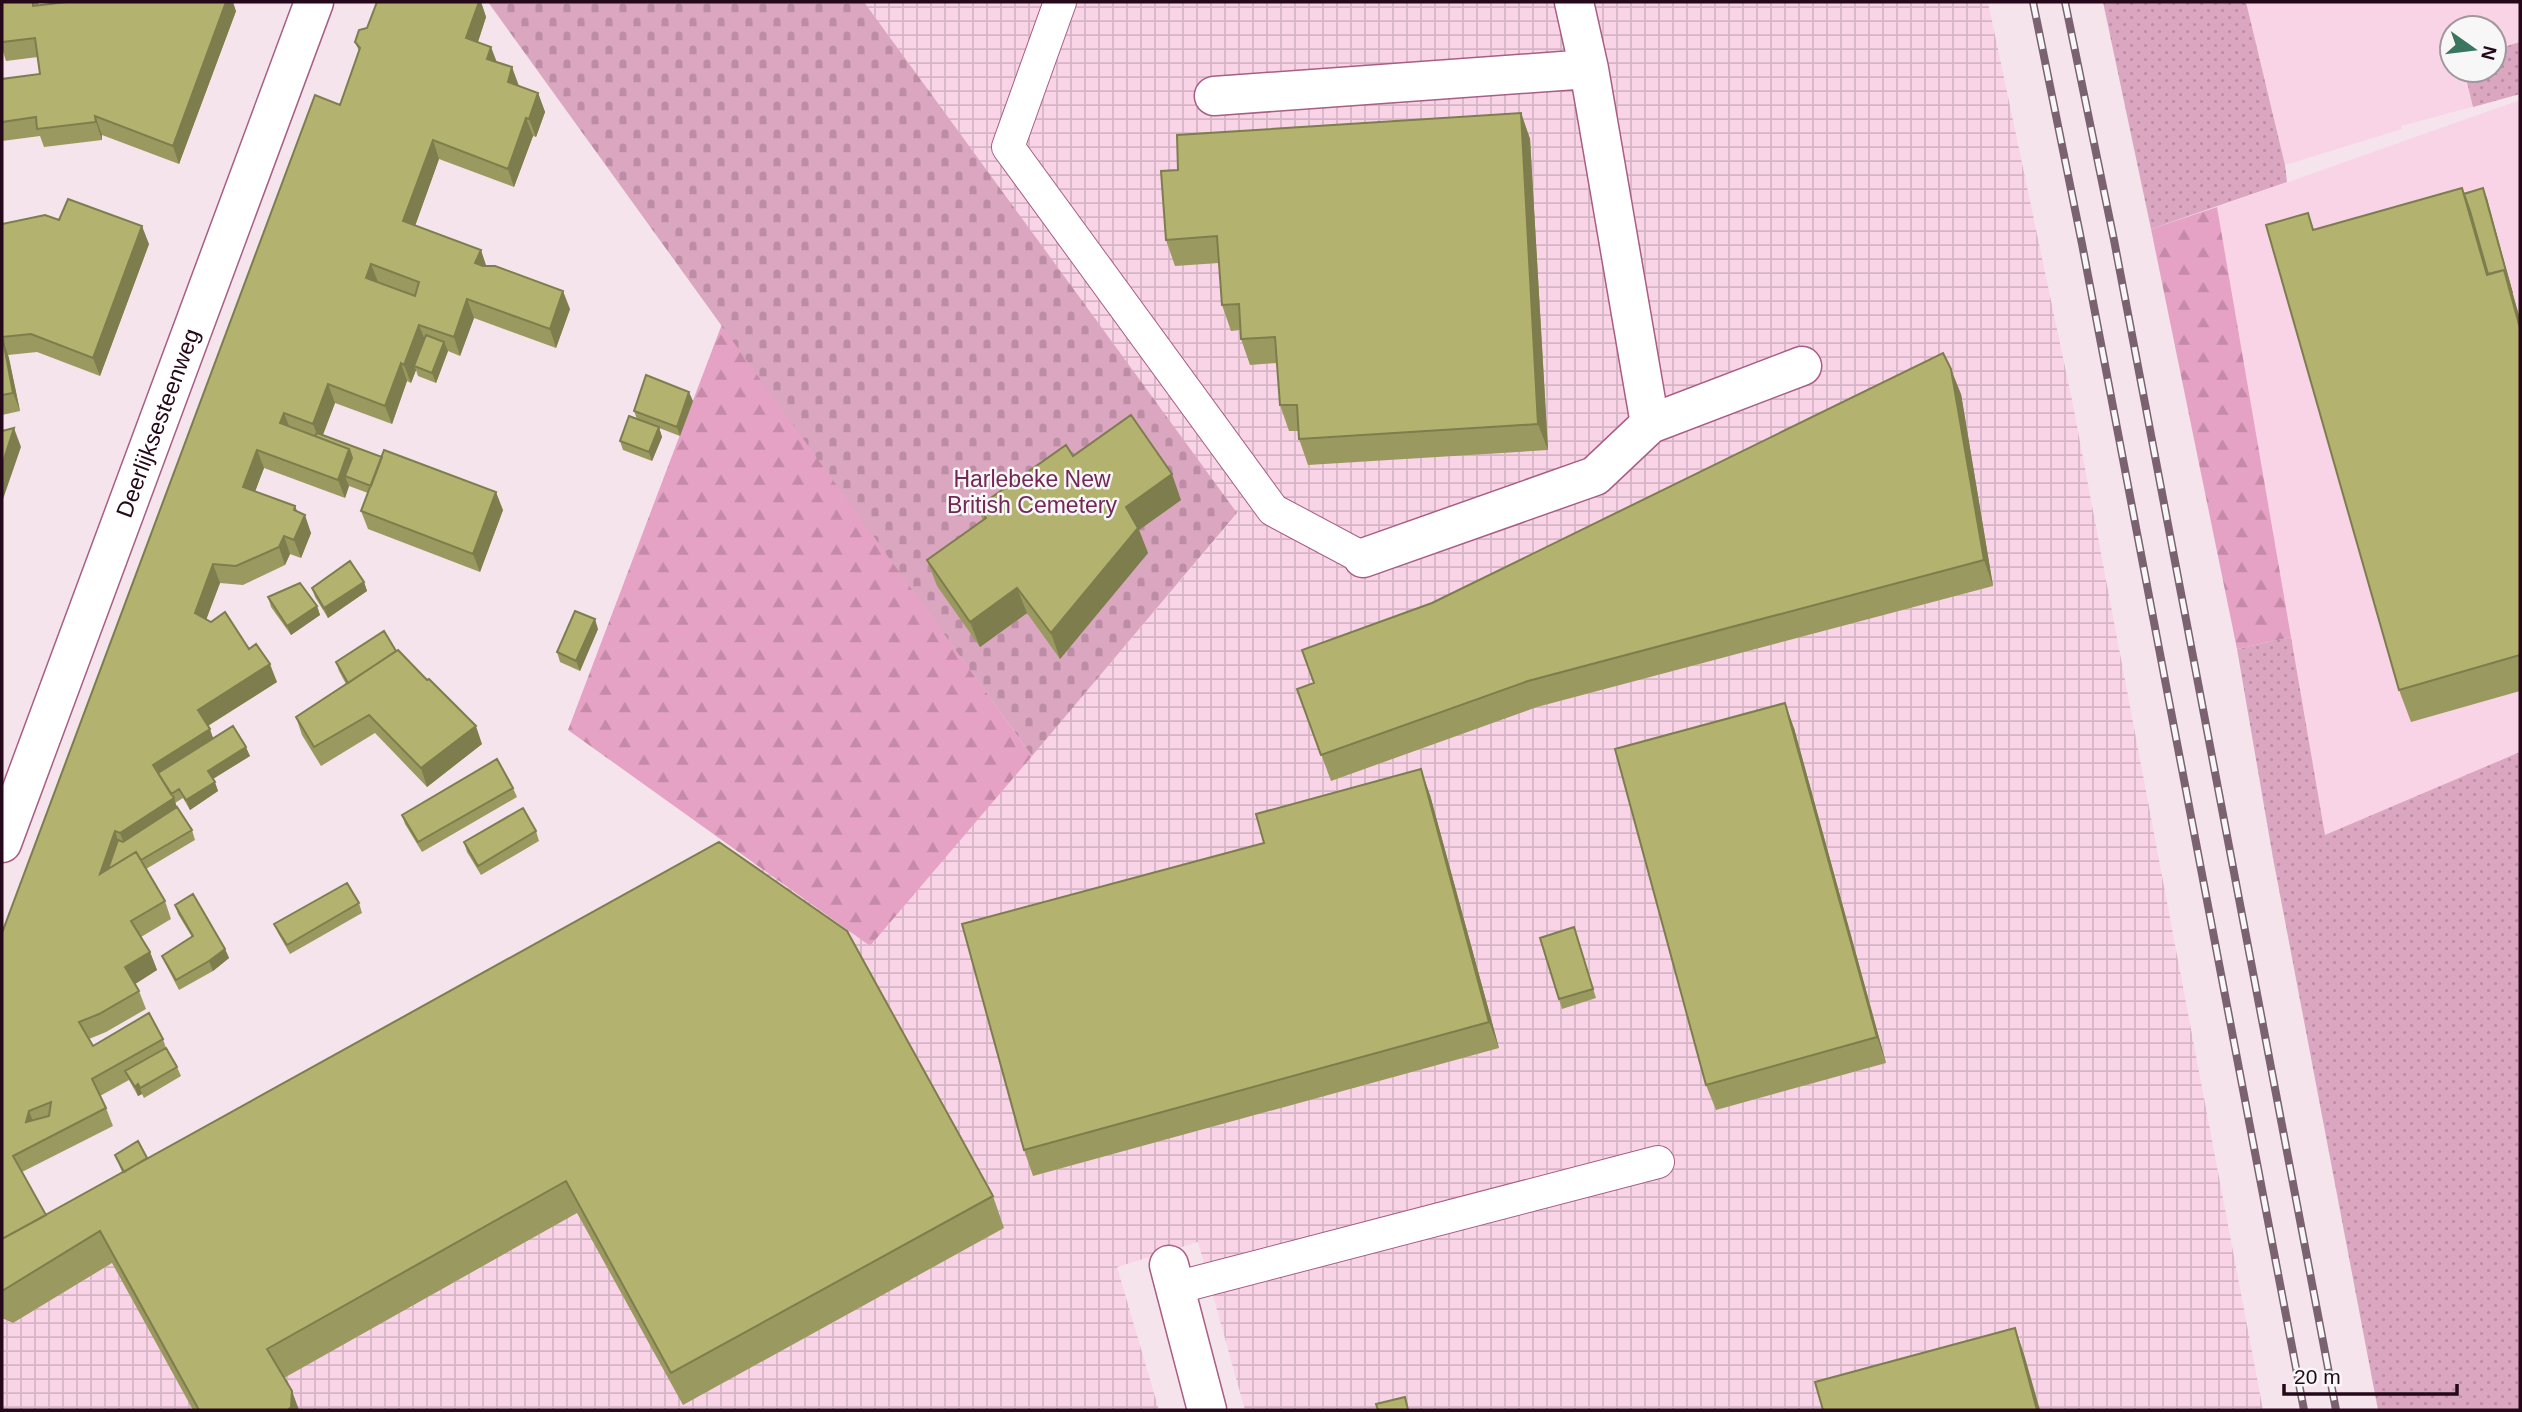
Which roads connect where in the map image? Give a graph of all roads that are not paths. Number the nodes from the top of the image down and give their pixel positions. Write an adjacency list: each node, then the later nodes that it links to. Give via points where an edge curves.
1 (314, 2): 9 (street, Deerlijksesteenweg)
2 (1060, 2): 8 (lane, via 1009,147 1273,510)
3 (1574, 2): 4 (street)
4 (1589, 69): 5 (street); 7 (street)
5 (1214, 96)
6 (1802, 366): 7 (street)
7 (1650, 424): 8 (street, via 1595,475)
8 (1363, 558)
9 (2, 843)
10 (1658, 1163): 11 (lane)
11 (1172, 1276): 12 (street)
12 (1207, 1410)

